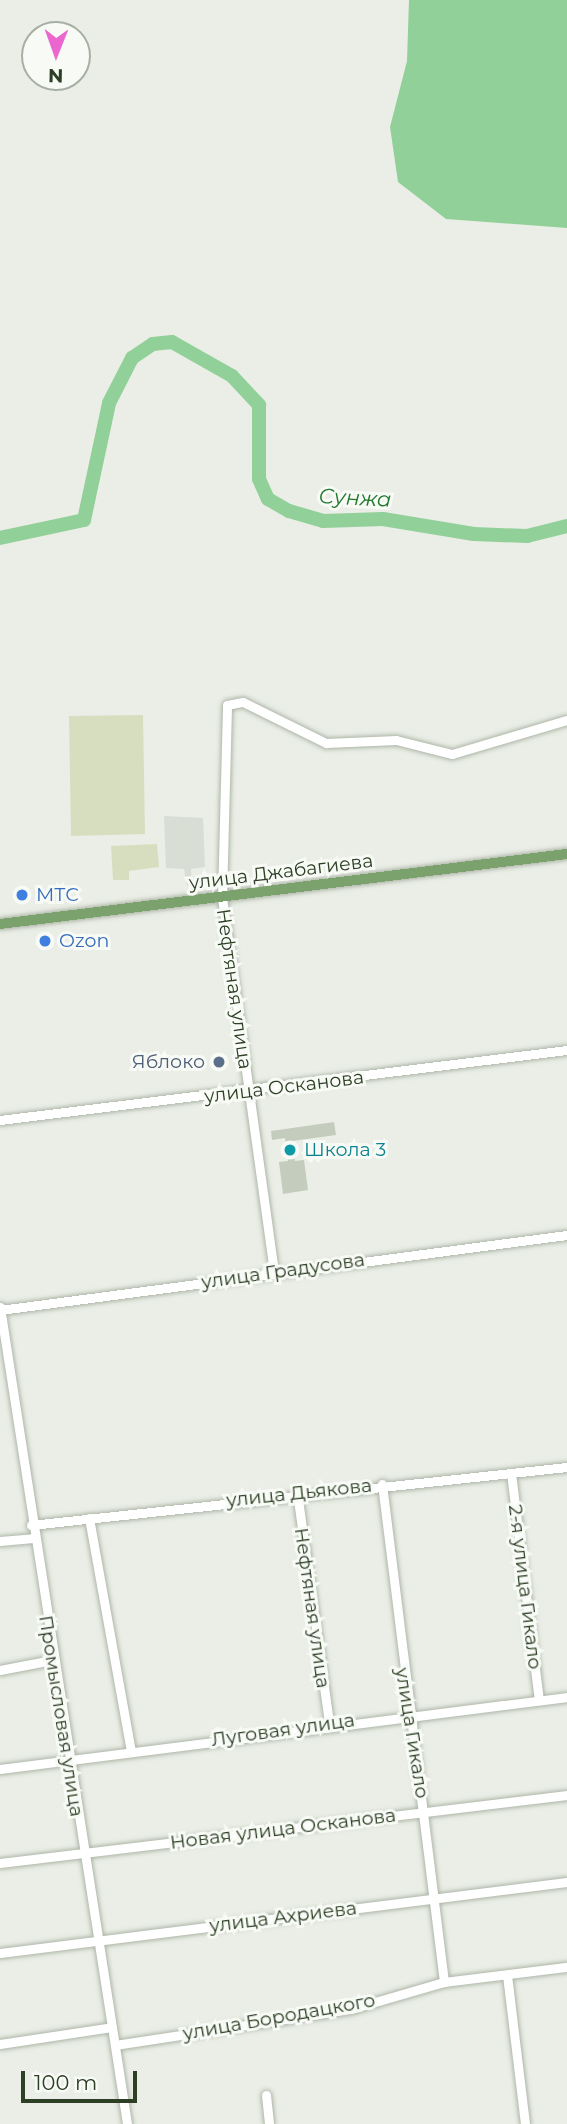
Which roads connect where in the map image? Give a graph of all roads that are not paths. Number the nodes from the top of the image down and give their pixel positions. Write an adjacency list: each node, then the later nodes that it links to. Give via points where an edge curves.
1 (567, 720): 3 (street, Нефтяная улица, via 452,754 396,740 326,743 243,702 227,705)
2 (567, 854): 3 (main road, улица Джабагиева)
3 (222, 898): 4 (main road, улица Джабагиева); 6 (street, Нефтяная улица)
4 (0, 924)
5 (567, 1050): 6 (street, улица Осканова)
6 (248, 1091): 7 (street, улица Осканова); 9 (street, Нефтяная улица)
7 (0, 1120)
8 (567, 1234): 9 (street, улица Градусова)
9 (274, 1272): 10 (street, улица Градусова)
10 (0, 1309): 16 (street, Промысловая улица)
11 (567, 1467): 12 (street, улица Дьякова)
12 (511, 1473): 13 (street, улица Дьякова); 22 (street, 2-я улица Гикало)
13 (382, 1484): 14 (street, улица Дьякова); 23 (street, улица Гикало)
14 (297, 1492): 15 (street, улица Дьякова); 24 (street, Нефтяная улица)
15 (89, 1518): 16 (street, улица Дьякова); 25 (street)
16 (31, 1525): 17 (street, Промысловая улица)
17 (33, 1538): 18 (street); 19 (street, Промысловая улица)
18 (0, 1541)
19 (52, 1660): 20 (street); 26 (street, Промысловая улица)
20 (0, 1670)
21 (567, 1697): 22 (street, Луговая улица)
22 (540, 1700): 23 (street, Луговая улица)
23 (409, 1714): 24 (street, Луговая улица); 29 (street, улица Гикало)
24 (329, 1724): 25 (street, Луговая улица)
25 (131, 1752): 26 (street, Луговая улица)
26 (69, 1761): 27 (street, Луговая улица); 30 (street, Промысловая улица)
27 (0, 1769)
28 (567, 1795): 29 (street, Новая улица Осканова)
29 (425, 1812): 30 (street, Новая улица Осканова); 33 (street, улица Гикало)
30 (84, 1854): 31 (street, Новая улица Осканова, via 72,1849); 34 (street, Промысловая улица)
31 (0, 1863)
32 (567, 1882): 33 (street, улица Ахриева)
33 (434, 1898): 34 (street, улица Ахриева); 38 (street, улица Гикало)
34 (97, 1940): 35 (street, улица Ахриева); 39 (street, Промысловая улица)
35 (0, 1953)
36 (567, 1967): 37 (street, улица Бородацкого)
37 (507, 1975): 38 (street, улица Бородацкого); 45 (street)
38 (444, 1982): 41 (street, улица Бородацкого, via 351,2009)
39 (112, 2027): 40 (street); 41 (street, Промысловая улица)
40 (0, 2044)
41 (115, 2045): 43 (street, Промысловая улица)
42 (266, 2095): 44 (street)
43 (127, 2124)
44 (269, 2124)
45 (525, 2124)

